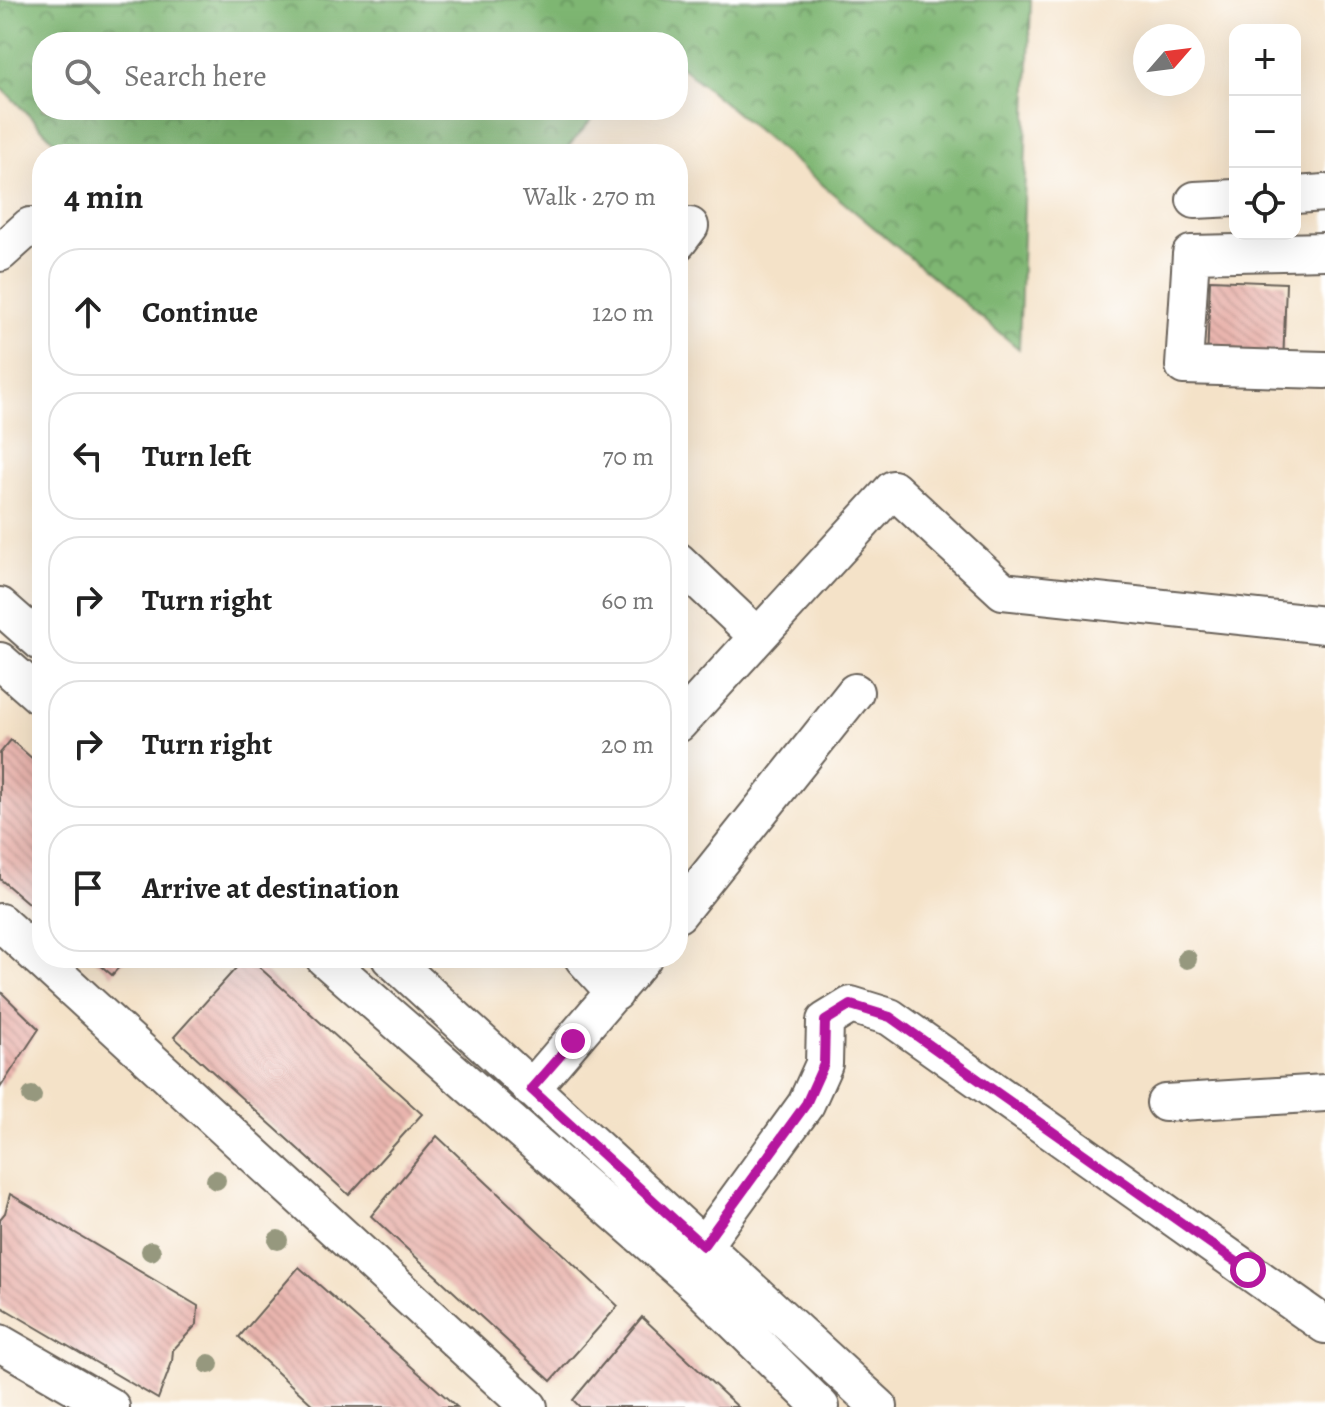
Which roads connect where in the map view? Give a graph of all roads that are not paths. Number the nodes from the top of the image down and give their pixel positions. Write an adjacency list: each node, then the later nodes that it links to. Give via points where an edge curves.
1 (1325, 193): 2 (street)
2 (1301, 195)
3 (1229, 198): 4 (street)
4 (1195, 200)
5 (30, 226): 7 (street)
6 (1325, 251): 8 (street, via 1191,254 1184,366)
7 (0, 253)
8 (1325, 370)
9 (688, 570): 13 (street)
10 (0, 606): 12 (street)
11 (1325, 625): 13 (street, via 1003,591 893,489)
12 (32, 634)
13 (757, 636): 17 (street)
14 (0, 661): 15 (street)
15 (32, 689)
16 (855, 692): 18 (street)
17 (688, 713)
18 (688, 901)
19 (0, 922): 20 (street)
20 (32, 951)
21 (50, 968): 34 (street)
22 (335, 968): 35 (street, via 696,1284)
23 (401, 968): 27 (street)
24 (592, 968): 26 (street)
25 (635, 968): 26 (street)
26 (615, 993): 27 (street)
27 (531, 1089): 30 (street)
28 (1325, 1093): 29 (street)
29 (1165, 1103)
30 (703, 1246): 31 (street, via 806,1104 824,1064 825,1021 851,1005 890,1017); 36 (street)
31 (1325, 1325)
32 (0, 1343): 33 (street)
33 (111, 1407)
34 (529, 1407)
35 (821, 1407)
36 (879, 1407)

